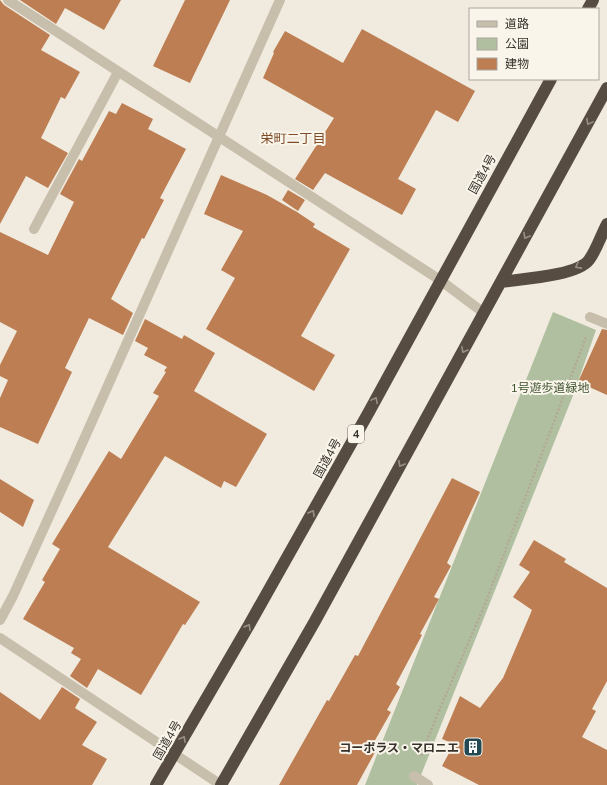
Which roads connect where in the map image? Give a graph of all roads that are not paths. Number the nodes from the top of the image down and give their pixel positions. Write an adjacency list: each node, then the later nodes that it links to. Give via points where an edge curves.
1 (8, 0): 3 (street)
2 (280, 0): 6 (street)
3 (118, 72): 6 (street); 8 (street)
4 (550, 80): 9 (highway, 国道4号 / 4)
5 (607, 88): 10 (highway, one-way to 10)
6 (218, 137): 9 (street); 14 (street, via 72,466)
7 (607, 224): 10 (highway, one-way to 10, via 589,261 551,275)
8 (34, 229)
9 (440, 280): 11 (street); 16 (highway, 国道4号 / 4, one-way to 9, via 358,431)
10 (501, 282): 11 (highway)
11 (484, 313): 19 (highway, one-way to 19, via 315,621)
12 (590, 317): 13 (street)
13 (607, 324)
14 (0, 620)
15 (0, 638): 16 (street)
16 (175, 754): 18 (highway, 国道4号 / 4); 19 (street)
17 (414, 776): 20 (street)
18 (156, 785)
19 (221, 785)
20 (428, 785)

